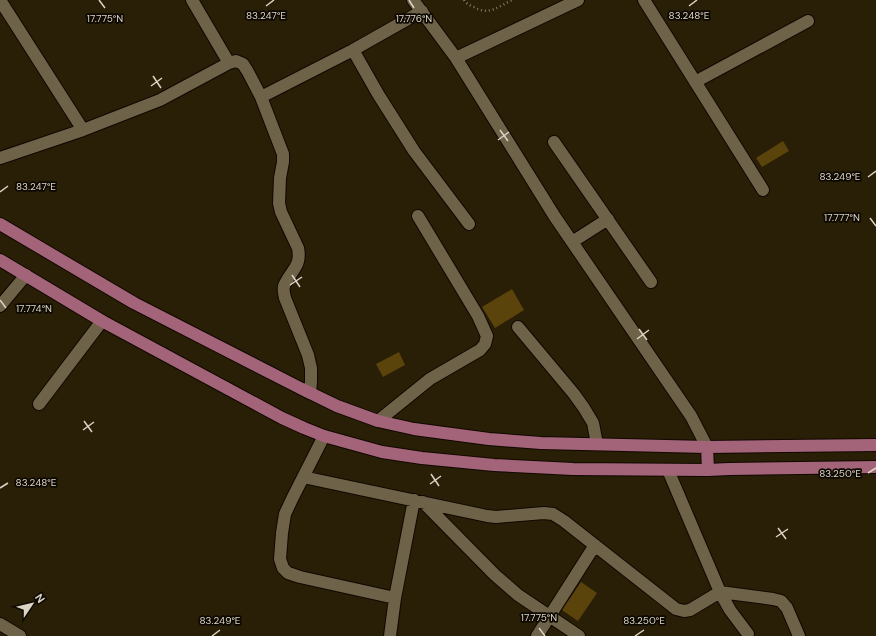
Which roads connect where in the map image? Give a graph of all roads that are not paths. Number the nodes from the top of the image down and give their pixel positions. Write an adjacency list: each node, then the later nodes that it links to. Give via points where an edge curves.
1 (0, 0): 13 (street)
2 (192, 0): 10 (street)
3 (413, 0): 6 (street)
4 (578, 0): 9 (street)
5 (644, 0): 11 (street)
6 (422, 11): 8 (street); 9 (street)
7 (808, 21): 11 (street)
8 (353, 50): 12 (street); 20 (street, via 414,151)
9 (456, 58): 21 (street)
10 (229, 63): 12 (street, via 236,61 243,64); 13 (street, via 160,100)
11 (695, 82): 16 (street)
12 (260, 97): 28 (street, via 283,154 279,204 299,253 283,292 311,368 310,393)
13 (83, 130): 15 (street)
14 (554, 142): 18 (street)
15 (0, 158)
16 (763, 190)
17 (418, 216): 30 (street, via 478,316 487,336 480,350 430,379)
18 (608, 219): 21 (street); 24 (street)
19 (0, 224): 28 (main road, via 134,303)
20 (469, 224)
21 (572, 242): 34 (street, via 691,416)
22 (0, 260): 23 (main road)
23 (26, 275): 25 (street); 26 (main road)
24 (651, 282)
25 (0, 306)
26 (102, 321): 29 (street); 31 (main road, via 282,418)
27 (518, 327): 32 (street, via 584,408 593,423)
28 (300, 388): 30 (main road, via 337,406)
29 (39, 404)
30 (378, 421): 32 (main road, via 414,429 489,439)
31 (324, 436): 36 (main road, via 382,452 486,465); 38 (street)
32 (597, 444): 34 (main road)
33 (876, 445): 34 (main road)
34 (707, 447): 37 (main road)
35 (876, 467): 37 (main road)
36 (668, 470): 37 (main road); 41 (street)
37 (708, 470)
38 (303, 477): 39 (street); 42 (street, via 285,514 280,559 283,568 288,573 300,577)
39 (419, 501): 40 (street, via 496,517 552,514); 42 (street); 43 (street, via 495,575 518,595)
40 (594, 545): 41 (street, via 676,609 684,612); 43 (street)
41 (720, 592): 46 (street); 50 (street, via 781,601 787,608)
42 (395, 598): 48 (street)
43 (550, 616): 45 (street); 49 (street)
44 (0, 624): 47 (street)
45 (571, 634)
46 (748, 634)
47 (20, 636)
48 (390, 636)
49 (537, 636)
50 (799, 636)

